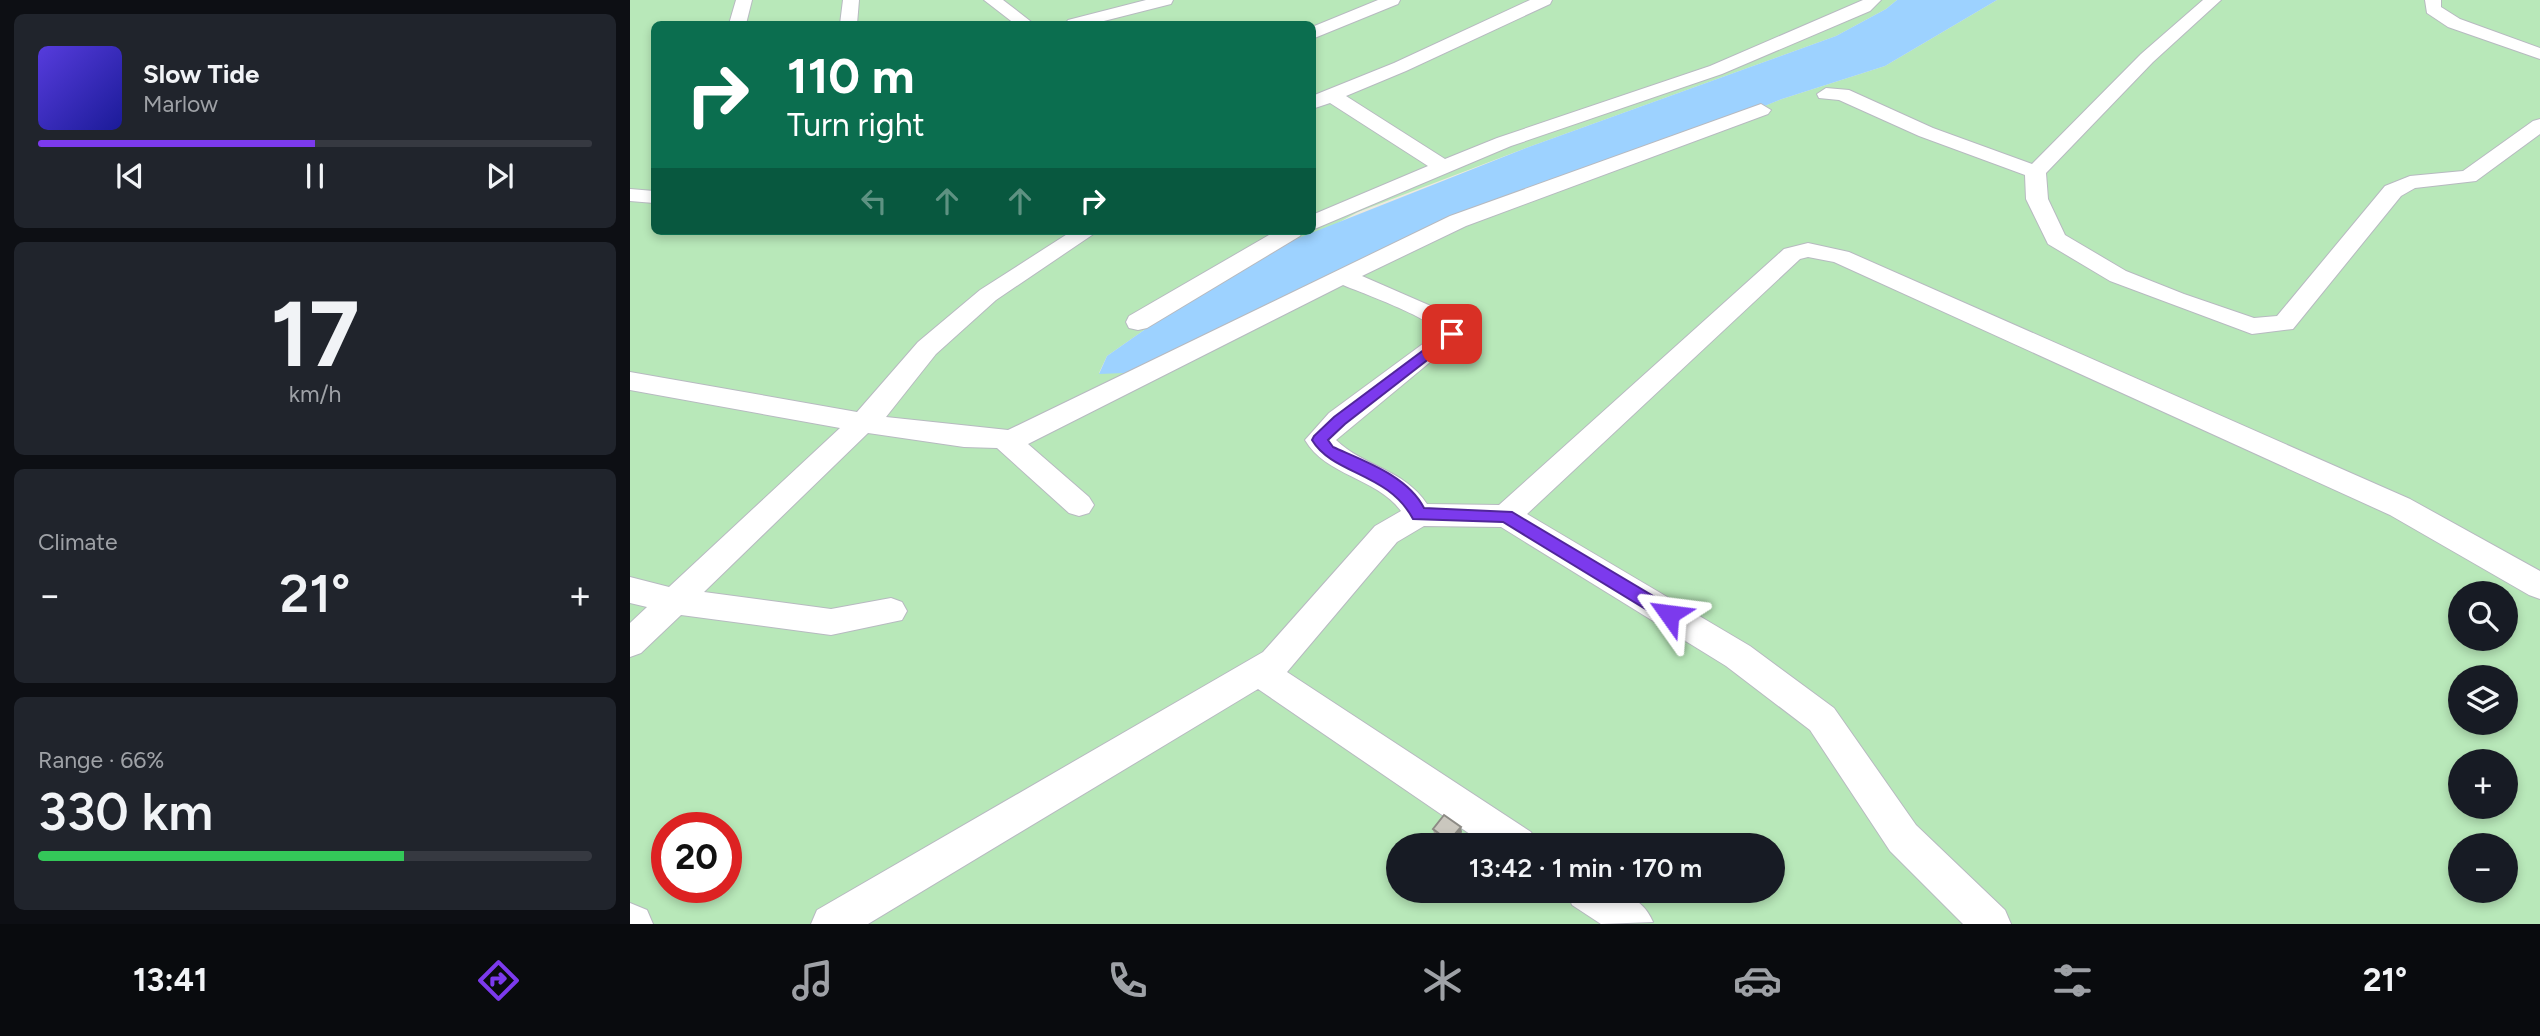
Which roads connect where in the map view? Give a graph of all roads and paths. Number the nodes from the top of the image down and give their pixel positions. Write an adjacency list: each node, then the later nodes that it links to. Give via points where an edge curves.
1 (744, 0): 10 (lane)
2 (851, 0): 11 (lane)
3 (992, 0): 12 (lane)
4 (1165, 0): 13 (lane)
5 (1392, 0): 14 (lane)
6 (1544, 0): 17 (lane)
7 (1874, 0): 20 (lane, via 1716,71)
8 (2213, 0): 21 (lane, via 2147,58)
9 (2433, 0): 15 (lane, via 2433,9 2454,23)
10 (739, 21)
11 (849, 21)
12 (1021, 21)
13 (1085, 21)
14 (1316, 32)
15 (2540, 54)
16 (1826, 94): 21 (lane, via 1842,94 1926,132)
17 (1322, 99): 20 (lane)
18 (1761, 110): 27 (lane, via 1458,221)
19 (2540, 125): 21 (lane, via 2469,177 2410,182 2393,191 2284,323 2252,326 2118,276 2056,239 2037,199)
20 (1443, 167): 24 (lane)
21 (2035, 172)
22 (630, 195): 23 (lane)
23 (651, 197)
24 (1316, 221)
25 (1081, 235): 30 (lane, via 988,295 937,339)
26 (1285, 235): 28 (lane)
27 (1342, 276): 31 (lane); 33 (lane, via 1429,313 1447,323 1452,334 1319,440 1328,451 1383,477 1414,504)
28 (1138, 322)
29 (630, 381): 30 (lane)
30 (863, 422): 31 (lane); 37 (lane)
31 (1008, 442): 32 (lane)
32 (1079, 505)
33 (1419, 515): 34 (lane); 40 (lane, via 1386,534 1275,662)
34 (1506, 516): 35 (lane, via 1792,254 1808,250 1841,257 2400,507); 45 (lane, via 1738,656 1822,719 1903,838)
35 (2540, 586)
36 (630, 590): 37 (lane)
37 (674, 601): 38 (lane, via 831,622); 39 (lane)
38 (891, 611)
39 (630, 643)
40 (1258, 671): 41 (lane); 44 (lane)
41 (1500, 833)
42 (1604, 903): 43 (lane)
43 (1633, 922)
44 (831, 924)
45 (1991, 924)

